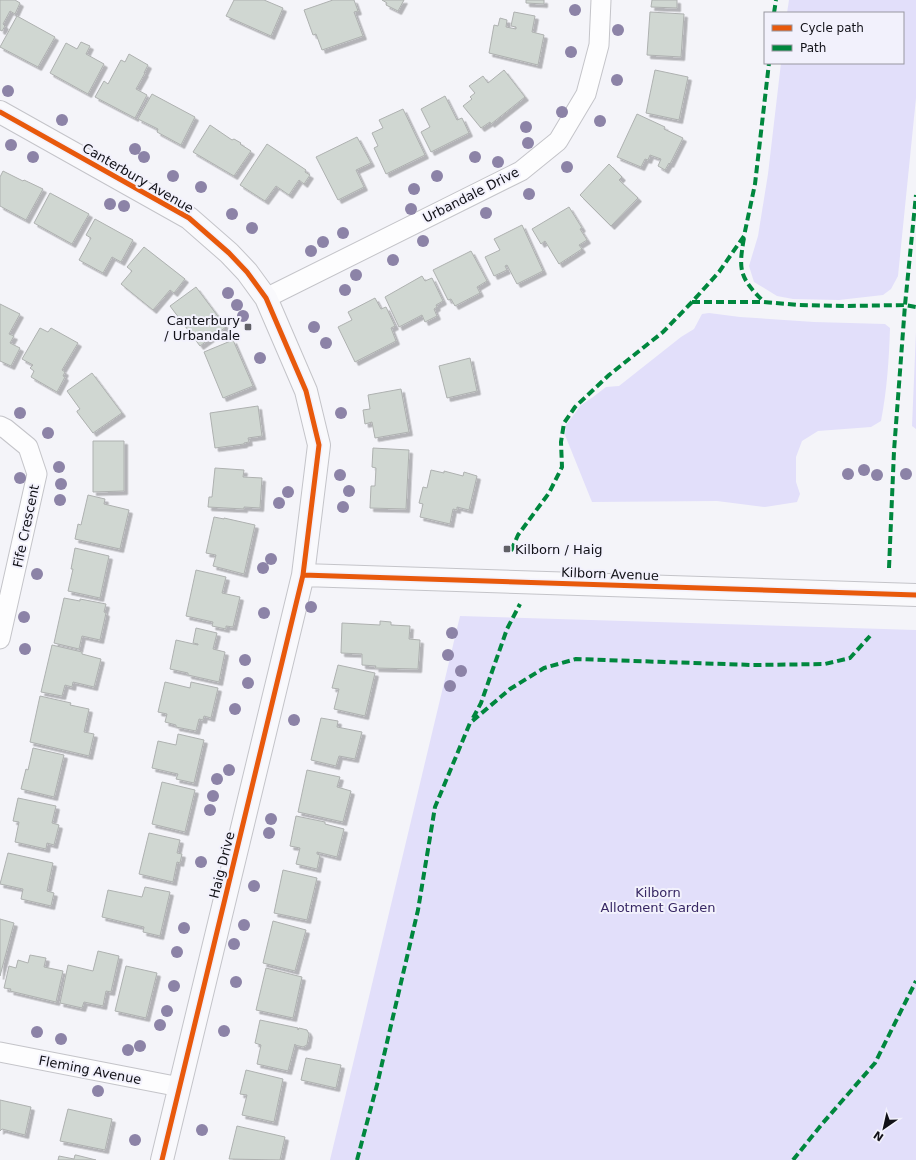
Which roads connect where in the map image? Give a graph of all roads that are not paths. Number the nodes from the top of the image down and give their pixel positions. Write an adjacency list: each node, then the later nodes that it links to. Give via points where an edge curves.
1 (601, 0): 3 (street, Urbandale Drive, via 599,45 586,94 558,141 521,171)
2 (0, 112): 3 (street, Canterbury Avenue, via 188,218 229,253)
3 (266, 298): 5 (street, Canterbury Avenue, via 306,390 319,445)
4 (0, 426): 7 (street, Fife Crescent, via 28,447 37,474)
5 (303, 575): 6 (street, Kilborn Avenue); 9 (street, Haig Drive)
6 (916, 595)
7 (0, 639)
8 (0, 1052): 9 (street, Fleming Avenue)
9 (180, 1087): 10 (street, Haig Drive)
10 (162, 1160)

